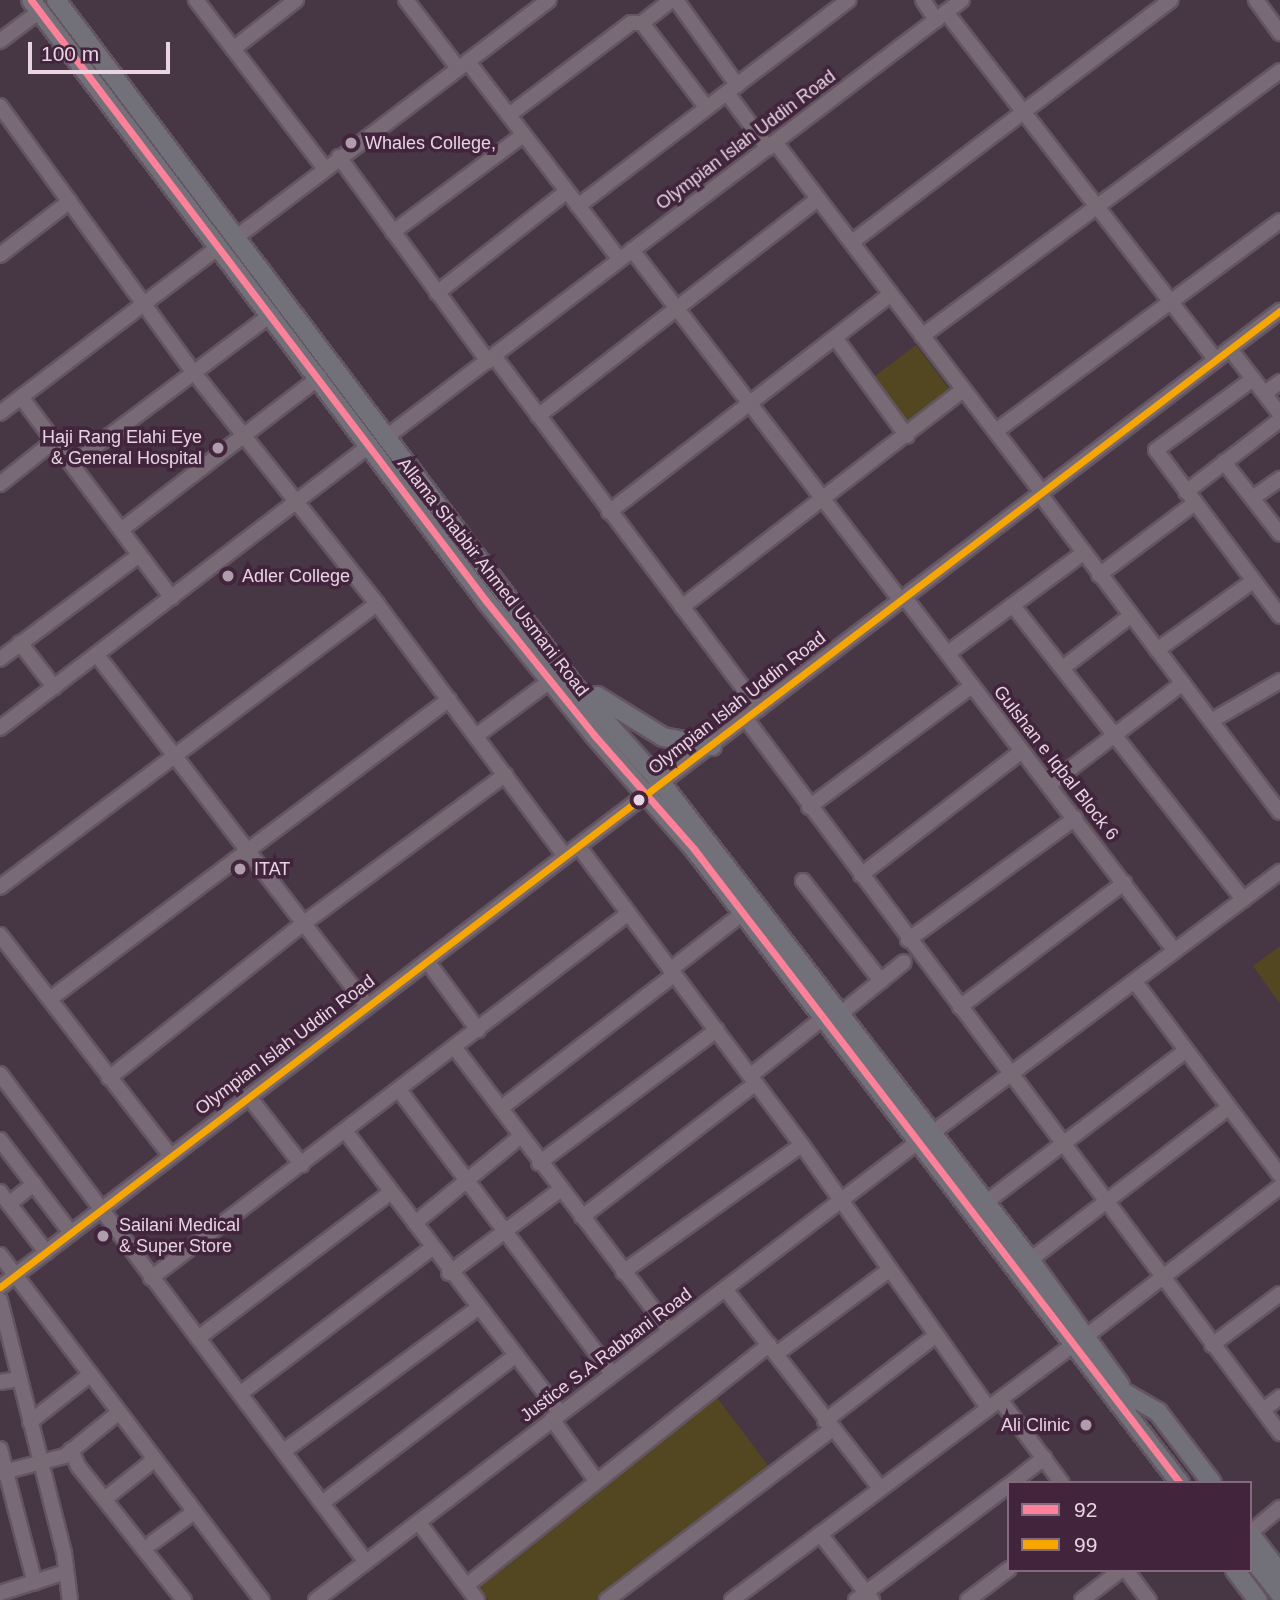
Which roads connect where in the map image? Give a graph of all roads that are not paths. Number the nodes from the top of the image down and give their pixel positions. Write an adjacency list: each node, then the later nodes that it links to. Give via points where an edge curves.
1 (56, 0): 38 (main road, Allama Shabbir Ahmed Usmani Road)
2 (196, 0): 18 (street)
3 (296, 0): 18 (street)
4 (406, 0): 19 (street, Gulshan e Iqbal Block 6)
5 (549, 0): 19 (street)
6 (674, 0): 12 (street); 21 (street)
7 (848, 0): 21 (street)
8 (923, 0): 14 (street)
9 (962, 0): 14 (street, Olympian Islah Uddin Road)
10 (1171, 0): 24 (street)
11 (1256, 0): 16 (street)
12 (655, 4): 15 (street)
13 (35, 6): 17 (street); 38 (main road, Allama Shabbir Ahmed Usmani Road)
14 (941, 16): 24 (street); 27 (street, Olympian Islah Uddin Road)
15 (642, 23): 23 (street); 25 (street, via 631,23)
16 (1280, 33)
17 (0, 41)
18 (233, 49): 29 (street)
19 (463, 65): 25 (street, Gulshan e Iqbal Block 6); 28 (street)
20 (1280, 71): 34 (street)
21 (732, 89): 23 (street); 27 (street)
22 (0, 106): 32 (street)
23 (706, 107): 33 (street)
24 (1026, 110): 34 (street); 37 (street)
25 (509, 115): 26 (street, Gulshan e Iqbal Block 6)
26 (522, 136): 30 (street, Gulshan e Iqbal Block 6); 36 (street)
27 (771, 145): 31 (street); 39 (street, Olympian Islah Uddin Road)
28 (339, 157): 29 (street); 36 (street)
29 (324, 169): 38 (street)
30 (567, 191): 33 (street, Gulshan e Iqbal Block 6); 41 (street)
31 (818, 199): 37 (street); 45 (street)
32 (70, 201): 40 (street); 43 (street)
33 (578, 206): 39 (street, Gulshan e Iqbal Block 6)
34 (1098, 208): 44 (street); 48 (street)
35 (1280, 221): 44 (street)
36 (393, 232): 41 (street)
37 (852, 242): 42 (street)
38 (227, 243): 43 (street); 47 (main road, Allama Shabbir Ahmed Usmani Road); 69 (main road, Allama Shabbir Ahmed Usmani Road)
39 (625, 254): 45 (street, Gulshan e Iqbal Block 6); 51 (street, Olympian Islah Uddin Road)
40 (0, 255)
41 (437, 293): 51 (street)
42 (890, 295): 48 (street); 49 (street)
43 (145, 303): 53 (street); 59 (street)
44 (1173, 303): 52 (street); 65 (street)
45 (676, 310): 60 (street, Gulshan e Iqbal Block 6); 63 (street)
46 (1280, 311): 50 (street, Olympian Islah Uddin Road)
47 (272, 314): 53 (street); 54 (main road, Allama Shabbir Ahmed Usmani Road)
48 (922, 336): 57 (street)
49 (836, 338): 60 (street); 67 (street)
50 (1230, 349): 52 (street, Olympian Islah Uddin Road); 55 (street)
51 (491, 359): 63 (street); 69 (street, Olympian Islah Uddin Road)
52 (1216, 360): 74 (street, Olympian Islah Uddin Road)
53 (195, 374): 66 (street); 71 (street)
54 (320, 377): 66 (street); 69 (main road, Allama Shabbir Ahmed Usmani Road)
55 (1253, 379): 58 (street); 75 (street, via 1156,450)
56 (1280, 382): 58 (street)
57 (961, 391): 65 (street); 67 (street)
58 (1265, 393): 62 (street)
59 (21, 397): 61 (street); 68 (street)
60 (750, 404): 77 (street, Gulshan e Iqbal Block 6); 79 (street)
61 (0, 413)
62 (1280, 414)
63 (538, 415): 79 (street)
64 (1280, 421): 70 (street)
65 (996, 432): 74 (street)
66 (243, 435): 78 (street); 80 (street)
67 (907, 436): 77 (street)
68 (54, 441): 71 (street); 73 (street)
69 (378, 441): 78 (street, Olympian Islah Uddin Road); 99 (main road, Allama Shabbir Ahmed Usmani Road); 102 (main road, Allama Shabbir Ahmed Usmani Road)
70 (1224, 461): 75 (street); 76 (street)
71 (72, 464): 80 (street)
72 (1280, 479): 76 (street)
73 (0, 484)
74 (1041, 493): 82 (street); 87 (street, Olympian Islah Uddin Road)
75 (1190, 497): 84 (street); 85 (street)
76 (1254, 497): 81 (street)
77 (824, 501): 87 (street, Gulshan e Iqbal Block 6); 89 (street)
78 (297, 502): 86 (street, Olympian Islah Uddin Road); 88 (street)
79 (609, 512): 89 (street)
80 (121, 530): 83 (street)
81 (1280, 534)
82 (1083, 553): 84 (street); 90 (street)
83 (139, 555): 86 (street); 93 (street)
84 (1099, 575): 91 (street)
85 (1253, 582): 92 (street); 94 (street)
86 (173, 598): 96 (street, Olympian Islah Uddin Road)
87 (903, 599): 95 (street, Gulshan e Iqbal Block 6); 106 (street, Olympian Islah Uddin Road)
88 (377, 604): 105 (street); 114 (street)
89 (682, 607): 106 (street)
90 (1014, 607): 95 (street); 98 (street)
91 (1129, 617): 94 (street); 98 (street)
92 (1280, 617)
93 (20, 643): 97 (street); 104 (street)
94 (1157, 650): 101 (street)
95 (948, 653): 103 (street, Gulshan e Iqbal Block 6)
96 (97, 655): 104 (street, Olympian Islah Uddin Road); 114 (street)
97 (0, 659)
98 (1064, 667): 110 (street)
99 (550, 681): 111 (street); 118 (main road, Allama Shabbir Ahmed Usmani Road)
100 (1280, 681): 108 (street)
101 (1183, 683): 108 (street); 110 (street)
102 (575, 686): 112 (main road, via 663,737); 116 (main road, Allama Shabbir Ahmed Usmani Road)
103 (972, 686): 113 (street, Gulshan e Iqbal Block 6); 120 (street)
104 (54, 687): 109 (street, Olympian Islah Uddin Road)
105 (449, 699): 111 (street); 123 (street)
106 (760, 709): 107 (street, Olympian Islah Uddin Road)
107 (746, 719): 112 (street, Olympian Islah Uddin Road); 120 (street)
108 (1211, 721): 119 (street)
109 (0, 728)
110 (1115, 734): 117 (street); 130 (street)
111 (476, 736): 115 (street)
112 (712, 746): 116 (street, Olympian Islah Uddin Road)
113 (1022, 751): 117 (street, Gulshan e Iqbal Block 6); 126 (street)
114 (173, 753): 123 (street); 129 (street)
115 (505, 775): 124 (street); 133 (street)
116 (662, 784): 118 (street, Olympian Islah Uddin Road); 145 (main road, Allama Shabbir Ahmed Usmani Road)
117 (1049, 785): 121 (street, Gulshan e Iqbal Block 6)
118 (648, 796): 122 (street, Olympian Islah Uddin Road); 132 (main road, Allama Shabbir Ahmed Usmani Road)
119 (1278, 804)
120 (809, 807): 126 (street)
121 (1075, 818): 128 (street, Gulshan e Iqbal Block 6); 135 (street)
122 (579, 847): 124 (street, Olympian Islah Uddin Road); 131 (street)
123 (248, 851): 133 (street); 142 (street)
124 (565, 856): 137 (street, Olympian Islah Uddin Road)
125 (1280, 872): 130 (street)
126 (861, 875): 135 (street)
127 (803, 881): 140 (street)
128 (1124, 883): 136 (street, Gulshan e Iqbal Block 6); 144 (street)
129 (0, 887)
130 (1244, 900): 136 (street)
131 (629, 913): 139 (street); 146 (street)
132 (743, 913): 139 (street); 145 (main road, Allama Shabbir Ahmed Usmani Road)
133 (304, 923): 143 (street); 152 (street)
134 (0, 935): 142 (street)
135 (908, 940): 144 (street)
136 (1175, 951): 141 (street)
137 (427, 961): 143 (street, Olympian Islah Uddin Road); 146 (street)
138 (904, 962): 140 (street)
139 (672, 973): 147 (street); 156 (street)
140 (881, 981): 145 (street)
141 (1135, 982): 149 (street); 151 (street)
142 (50, 999): 152 (street)
143 (367, 1006): 155 (street, Olympian Islah Uddin Road)
144 (960, 1007): 151 (street)
145 (831, 1016): 153 (street); 160 (main road, Allama Shabbir Ahmed Usmani Road)
146 (478, 1030): 148 (street)
147 (717, 1030): 153 (street); 165 (street)
148 (455, 1048): 154 (street); 156 (street)
149 (1185, 1051): 157 (street); 163 (street)
150 (0, 1074): 177 (street)
151 (1010, 1075): 160 (street); 163 (street)
152 (109, 1078): 164 (street)
153 (753, 1080): 162 (street); 178 (street)
154 (399, 1090): 158 (street); 168 (street)
155 (249, 1097): 164 (street, Olympian Islah Uddin Road); 166 (street)
156 (501, 1108): 159 (street)
157 (1228, 1108): 167 (street); 175 (street)
158 (346, 1132): 166 (street); 172 (street)
159 (522, 1136): 165 (street); 168 (street)
160 (925, 1137): 174 (street, Justice S.A Rabbani Road); 176 (main road, Allama Shabbir Ahmed Usmani Road); 200 (main road, Allama Shabbir Ahmed Usmani Road)
161 (1, 1142): 169 (street)
162 (802, 1145): 174 (street); 187 (street)
163 (1062, 1145): 175 (street); 176 (street)
164 (172, 1156): 177 (street, Olympian Islah Uddin Road)
165 (539, 1163): 171 (street)
166 (302, 1166): 191 (street)
167 (1280, 1175)
168 (466, 1181): 179 (street); 181 (street)
169 (34, 1184): 173 (street); 180 (street)
170 (1280, 1187): 190 (street)
171 (560, 1190): 178 (street); 181 (street)
172 (391, 1192): 179 (street); 199 (street)
173 (5, 1198): 183 (street)
174 (840, 1200): 186 (street); 193 (street, Justice S.A Rabbani Road)
175 (1107, 1202): 185 (street); 190 (street)
176 (985, 1203): 185 (main road, Allama Shabbir Ahmed Usmani Road)
177 (102, 1209): 180 (street, Olympian Islah Uddin Road); 191 (street)
178 (582, 1217): 187 (street)
179 (415, 1223): 182 (street)
180 (71, 1233): 183 (street, Olympian Islah Uddin Road)
181 (505, 1233): 188 (street); 204 (street)
182 (432, 1248): 188 (street); 209 (street)
183 (46, 1252): 189 (street, Olympian Islah Uddin Road)
184 (0, 1255): 189 (street)
185 (1030, 1261): 200 (main road, Allama Shabbir Ahmed Usmani Road)
186 (889, 1270): 198 (street); 202 (street)
187 (623, 1272): 197 (street)
188 (449, 1273): 196 (street)
189 (15, 1276): 192 (street, Olympian Islah Uddin Road); 205 (street)
190 (1162, 1276): 200 (street); 201 (street)
191 (151, 1278): 199 (street)
192 (0, 1287)
193 (725, 1289): 197 (street, Justice S.A Rabbani Road); 202 (street)
194 (1280, 1294): 201 (street)
195 (0, 1300): 206 (street)
196 (479, 1307): 203 (street); 221 (street)
197 (670, 1331): 204 (street, Justice S.A Rabbani Road)
198 (935, 1336): 211 (street); 217 (street)
199 (198, 1338): 209 (street)
200 (1080, 1341): 208 (main road, Allama Shabbir Ahmed Usmani Road); 211 (street); 215 (main road, Allama Shabbir Ahmed Usmani Road)
201 (1212, 1345): 212 (street)
202 (773, 1349): 217 (street); 227 (street)
203 (516, 1354): 214 (street); 237 (street)
204 (612, 1374): 214 (street, Justice S.A Rabbani Road)
205 (90, 1375): 213 (street); 216 (street)
206 (19, 1379): 207 (street); 216 (street)
207 (0, 1381)
208 (1125, 1392): 222 (main road, Allama Shabbir Ahmed Usmani Road); 233 (main road, via 1158,1412)
209 (241, 1393): 221 (street)
210 (1280, 1397): 212 (street)
211 (994, 1404): 223 (street); 235 (street)
212 (1263, 1409): 218 (street)
213 (118, 1413): 220 (street); 224 (street)
214 (556, 1416): 227 (street); 240 (street, Justice S.A Rabbani Road)
215 (1130, 1417): 222 (main road, Allama Shabbir Ahmed Usmani Road); 230 (main road, via 1133,1441)
216 (30, 1422): 225 (street)
217 (828, 1425): 235 (street); 263 (street)
218 (1280, 1433)
219 (0, 1449): 226 (street)
220 (71, 1450): 225 (street); 259 (street, via 78,1466)
221 (284, 1451): 237 (street)
222 (1162, 1451): 231 (main road); 232 (main road)
223 (1044, 1458): 228 (street); 229 (street)
224 (154, 1460): 236 (street); 239 (street)
225 (40, 1462): 226 (street); 248 (street)
226 (3, 1473): 253 (street)
227 (595, 1479): 254 (street)
228 (1014, 1481)
229 (1061, 1481)
230 (1164, 1481)
231 (1179, 1481)
232 (1192, 1481)
233 (1210, 1481)
234 (1007, 1486): 257 (street)
235 (879, 1487): 242 (street)
236 (106, 1498)
237 (323, 1503): 246 (street)
238 (1280, 1508): 241 (street)
239 (194, 1512): 244 (street); 260 (street)
240 (419, 1523): 246 (street, Justice S.A Rabbani Road); 254 (street)
241 (1252, 1531)
242 (820, 1534): 257 (street); 264 (street)
243 (1252, 1536): 252 (main road)
244 (152, 1542)
245 (1252, 1559): 256 (main road)
246 (366, 1562): 261 (street, Justice S.A Rabbani Road)
247 (1007, 1571): 265 (street)
248 (66, 1572): 253 (street); 258 (street)
249 (1121, 1572): 266 (street)
250 (1126, 1572): 267 (street)
251 (1242, 1573): 268 (main road); 269 (main road); 270 (main road)
252 (1280, 1573)
253 (35, 1583): 255 (street)
254 (467, 1585): 262 (street)
255 (0, 1592)
256 (1280, 1594)
257 (865, 1597)
258 (70, 1600)
259 (184, 1600)
260 (262, 1600)
261 (316, 1600)
262 (477, 1600)
263 (607, 1600)
264 (732, 1600)
265 (968, 1600)
266 (1082, 1600)
267 (1149, 1600)
268 (1248, 1600)
269 (1258, 1600)
270 (1271, 1600)

